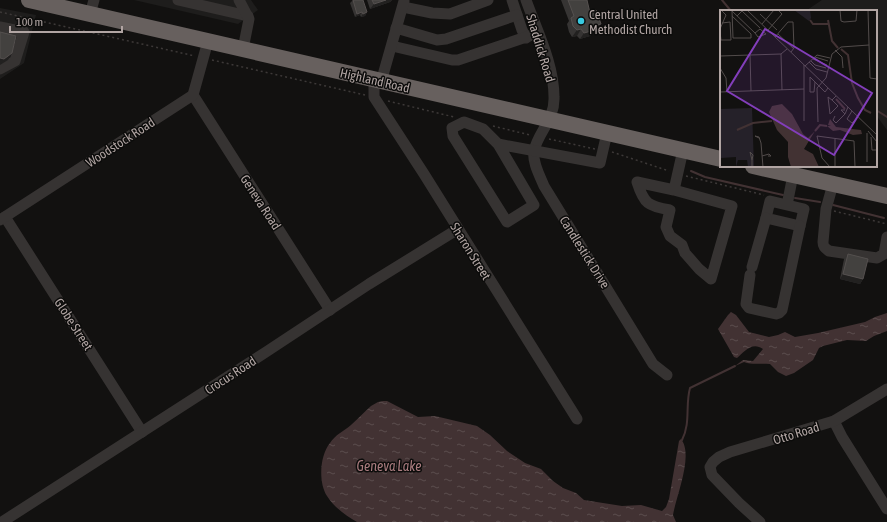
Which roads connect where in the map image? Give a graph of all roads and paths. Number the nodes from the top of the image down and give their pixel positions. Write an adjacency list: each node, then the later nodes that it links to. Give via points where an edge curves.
1 (29, 0): 8 (highway, Highland Road)
2 (178, 0): 11 (street)
3 (239, 0): 11 (street)
4 (488, 0): 7 (street, via 450,14 432,14)
5 (512, 0): 10 (street)
6 (526, 0): 14 (street, Shaddick Road)
7 (404, 3): 13 (street)
8 (92, 7): 16 (highway, Highland Road)
9 (0, 12): 19 (path)
10 (517, 15): 13 (street, via 438,40); 15 (street)
11 (248, 16): 18 (street)
12 (0, 27): 20 (street, via 24,32 15,60)
13 (396, 28): 17 (street)
14 (538, 33): 15 (street); 25 (street, Shaddick Road, via 553,82 554,98)
15 (526, 38): 17 (street, via 458,60)
16 (208, 41): 18 (highway, Highland Road); 19 (street)
17 (392, 46): 21 (street)
18 (243, 49): 21 (highway, Highland Road)
19 (204, 58): 22 (street); 23 (path)
20 (0, 69)
21 (377, 81): 23 (street); 25 (highway, Highland Road)
22 (193, 95): 43 (street, Woodstock Road); 49 (street, Geneva Road)
23 (374, 98): 24 (path); 47 (street, Sharon Street)
24 (457, 117)
25 (550, 120): 27 (highway, Highland Road); 28 (street)
26 (487, 124): 28 (path)
27 (607, 133): 30 (street); 31 (highway, Highland Road)
28 (540, 137): 30 (path); 32 (street)
29 (498, 144): 29 (street, via 484,129 464,122 452,128 453,136 507,222 534,205); 32 (street)
30 (602, 150): 32 (street, via 600,162); 35 (path)
31 (683, 150): 33 (highway, Highland Road); 35 (street)
32 (534, 151): 50 (street, Candlestick Drive, via 544,186 654,364)
33 (720, 159)
34 (757, 167): 36 (highway)
35 (678, 174): 38 (street); 39 (path)
36 (793, 175): 37 (highway); 41 (street)
37 (833, 184): 40 (highway); 42 (street)
38 (674, 190): 38 (street, via 637,182 641,195 652,207 670,210 666,228 670,236 682,245 685,253 711,279 732,206)
39 (766, 195)
40 (887, 196)
41 (787, 205): 44 (street, via 770,201); 46 (street, via 804,209)
42 (826, 210): 45 (path); 48 (street, via 823,246 829,251 877,258 884,254)
43 (3, 218): 54 (street, Globe Street)
44 (766, 218): 46 (street); 46 (street, via 751,271 746,304 749,308 776,314 782,310)
45 (887, 224)
46 (800, 226)
47 (458, 229): 49 (street, Crocus Road); 52 (street, Sharon Street)
48 (887, 237)
49 (330, 310): 54 (street, Crocus Road)
50 (667, 375)
51 (887, 389): 53 (street, Otto Road)
52 (577, 420)
53 (834, 421): 55 (street); 57 (street, Otto Road, via 730,452 713,462 710,467 712,475)
54 (142, 432): 56 (street, Crocus Road)
55 (887, 509)
56 (2, 522)
57 (760, 522)

